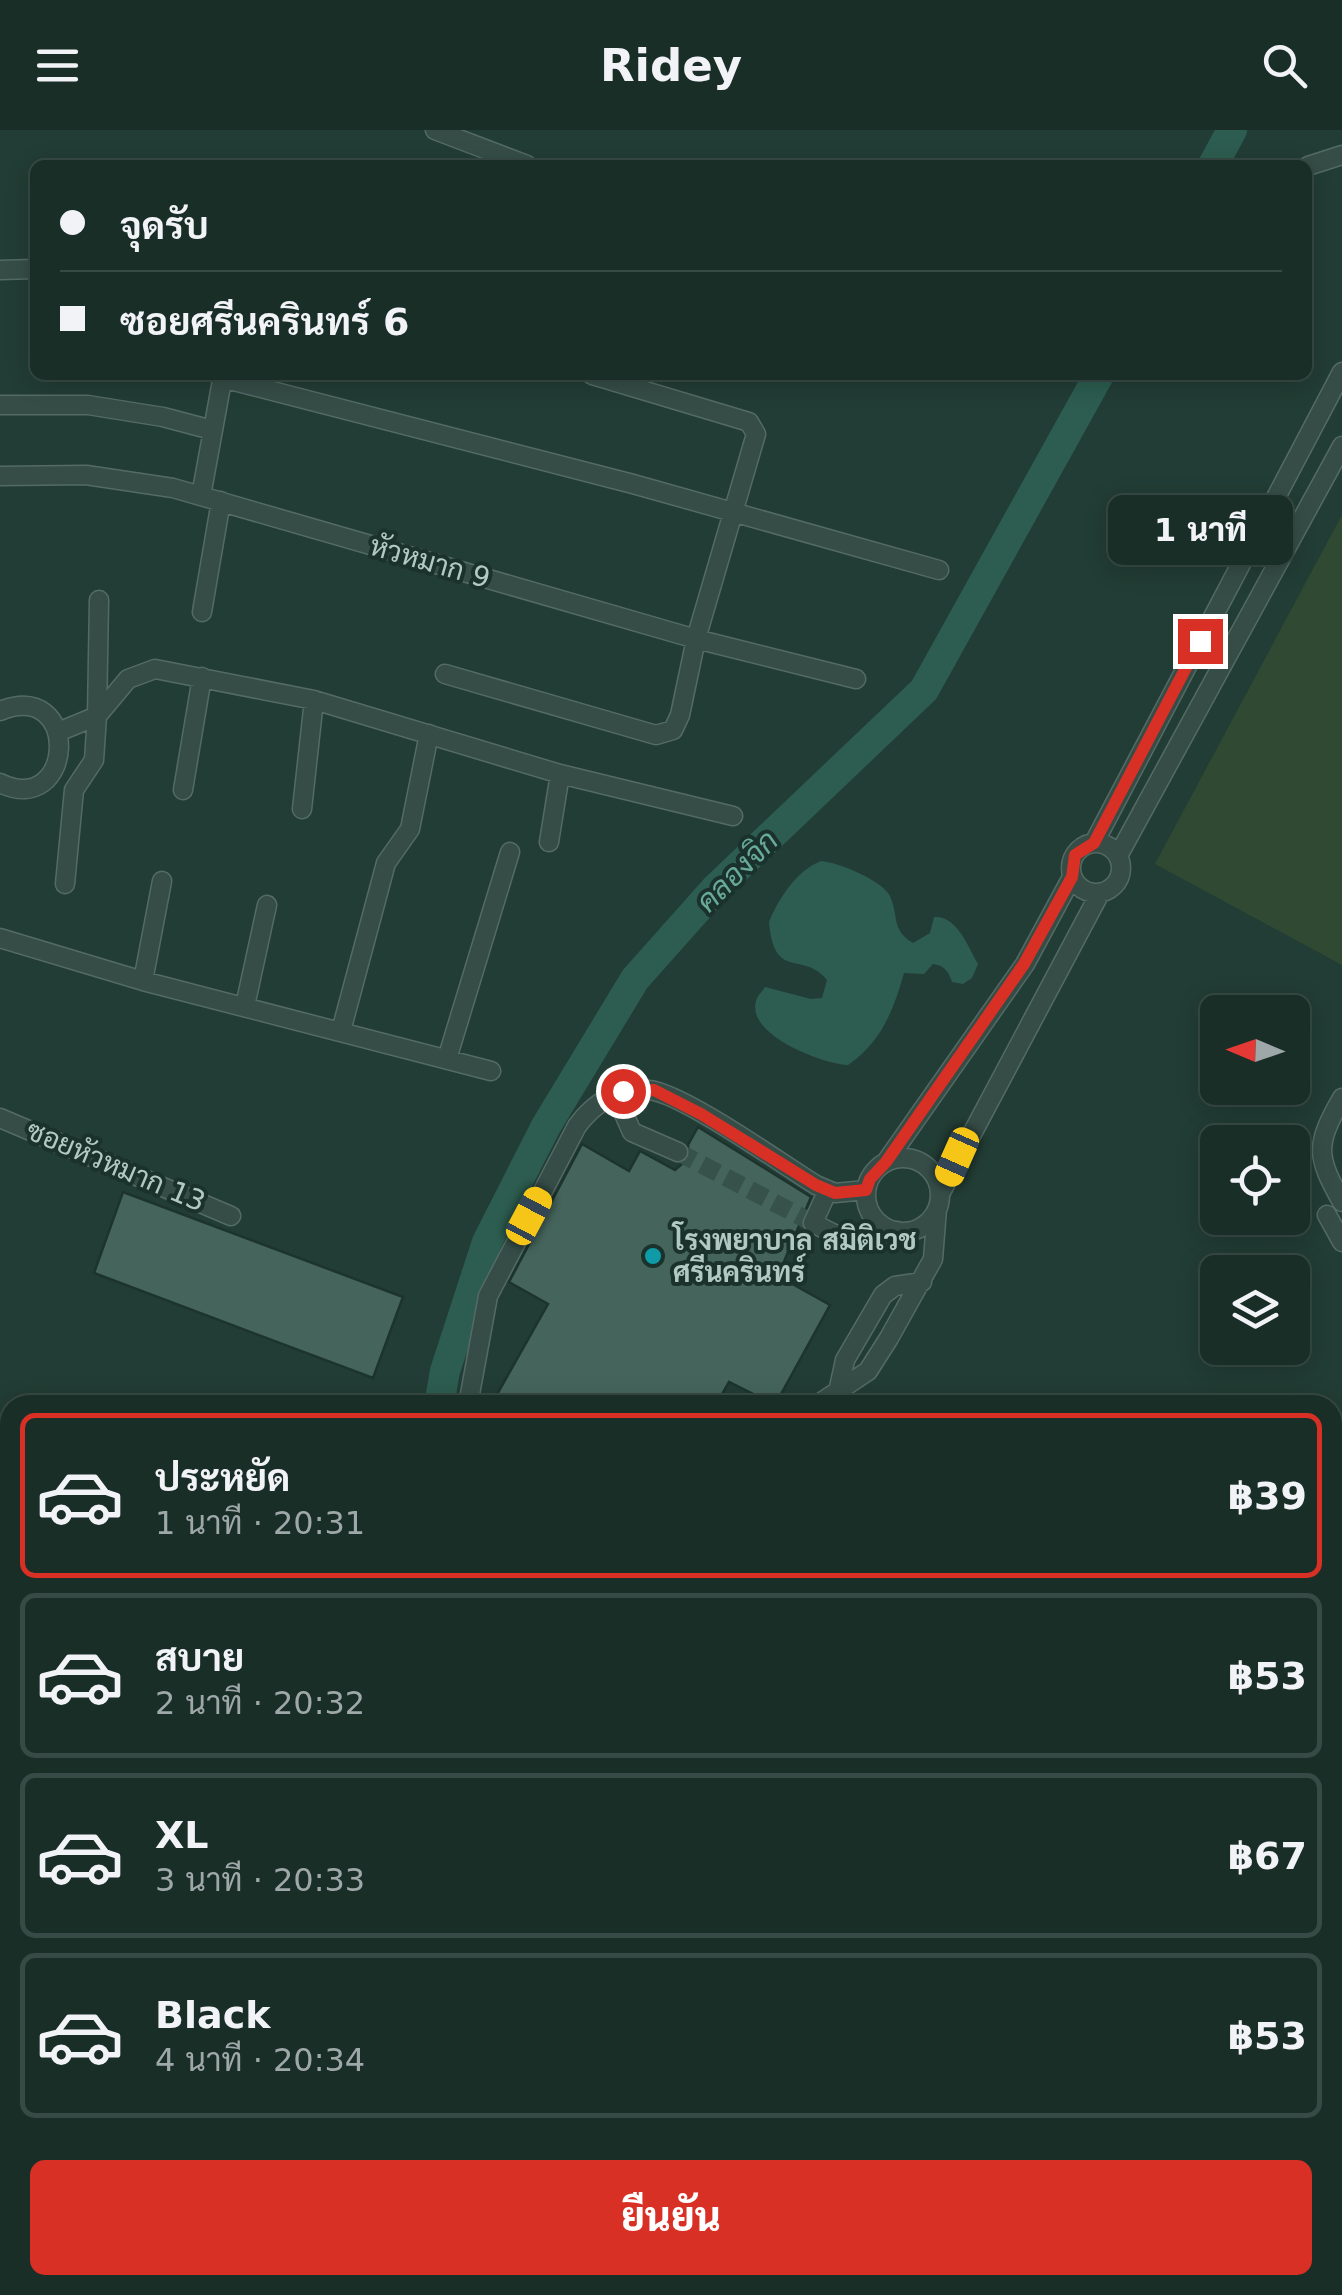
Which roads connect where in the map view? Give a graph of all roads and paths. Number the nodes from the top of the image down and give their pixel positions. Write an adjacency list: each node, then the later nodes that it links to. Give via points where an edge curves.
1 (435, 130): 3 (street)
2 (1342, 155): 4 (street)
3 (514, 160)
4 (1312, 165)
5 (30, 269): 6 (street)
6 (0, 270)
7 (1342, 372): 36 (street)
8 (222, 380): 12 (street)
9 (234, 380): 17 (street)
10 (609, 380): 17 (street, via 748,422 756,434)
11 (0, 406): 12 (street, via 88,406)
12 (212, 430): 15 (street)
13 (1342, 446): 38 (street)
14 (0, 476): 15 (street, หัวหมาก 9, via 86,476)
15 (201, 496): 16 (street, หัวหมาก 9)
16 (221, 501): 20 (street); 21 (street, หัวหมาก 9)
17 (735, 513): 18 (street); 21 (street)
18 (939, 570)
19 (99, 600): 27 (street)
20 (202, 612)
21 (696, 639): 22 (street, via 680,715 665,734); 24 (street, หัวหมาก 9)
22 (445, 674)
23 (202, 677): 25 (street); 27 (street, via 155,669 128,679); 32 (street)
24 (856, 679)
25 (314, 700): 29 (street); 33 (street)
26 (0, 711): 28 (street, via 38,710)
27 (98, 716): 28 (street); 41 (street, via 94,760 74,790)
28 (58, 732): 31 (street, via 60,757 46,780 21,788)
29 (430, 734): 30 (street); 47 (street, via 410,829 386,863)
30 (560, 774): 34 (street); 35 (street)
31 (0, 783)
32 (183, 790)
33 (302, 809)
34 (733, 816)
35 (550, 842)
36 (1094, 843): 38 (street); 39 (street, via 1075,855)
37 (510, 852): 48 (street)
38 (1118, 856): 42 (street, via 1119,879)
39 (1072, 877): 42 (street, via 1080,888); 54 (street, via 1024,964)
40 (162, 880): 45 (street)
41 (64, 884)
42 (1100, 894): 57 (street)
43 (267, 905): 46 (street)
44 (0, 938): 45 (street)
45 (144, 981): 46 (street)
46 (245, 1006): 47 (street)
47 (341, 1032): 48 (street)
48 (448, 1059): 49 (street)
49 (491, 1071)
50 (623, 1091): 53 (street, via 632,1132); 55 (street, via 654,1090); 65 (street, via 590,1109 577,1126 496,1279)
51 (1342, 1098): 58 (street, via 1320,1144 1326,1174)
52 (0, 1118): 60 (street, ซอยหัวหมาก 13)
53 (678, 1152)
54 (886, 1162): 56 (street); 57 (street, via 922,1162 932,1170)
55 (828, 1190): 56 (street); 61 (street, via 813,1223 856,1242 878,1242)
56 (866, 1190): 61 (street, via 870,1212)
57 (939, 1201): 61 (street, via 921,1227); 63 (street, via 932,1260)
58 (1342, 1202)
59 (1326, 1215): 62 (street)
60 (231, 1216)
61 (897, 1231)
62 (1342, 1242)
63 (922, 1282): 64 (street, via 868,1371); 64 (street, via 883,1295 845,1360)
64 (838, 1392): 66 (street)
65 (470, 1395)
66 (833, 1395)

